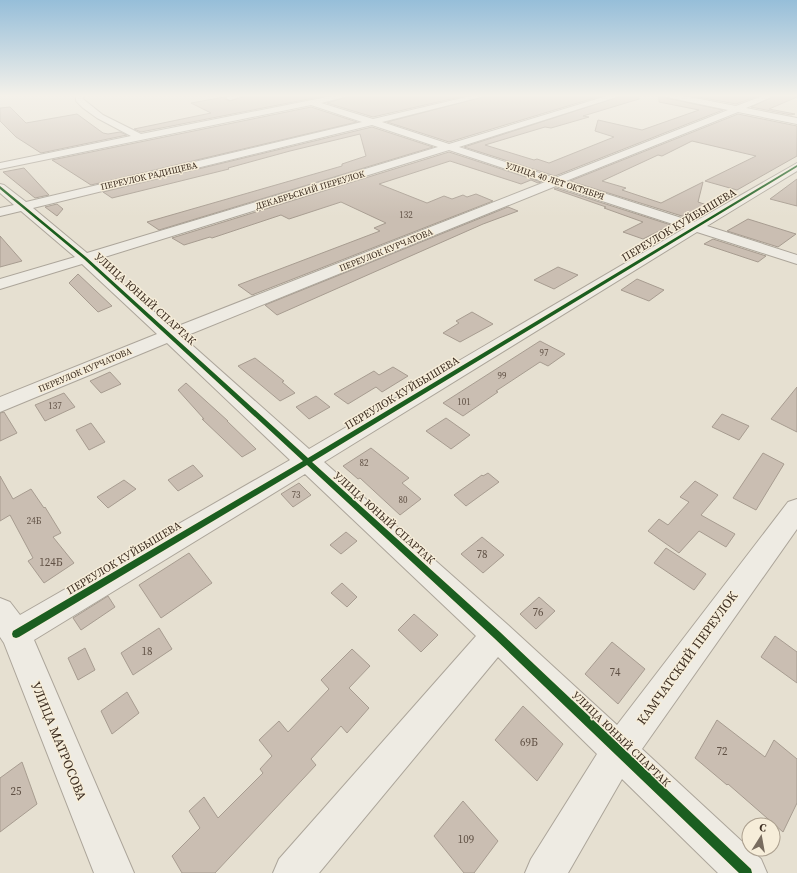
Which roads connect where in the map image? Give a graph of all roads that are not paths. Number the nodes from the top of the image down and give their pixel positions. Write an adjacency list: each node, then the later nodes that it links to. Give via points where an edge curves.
1 (137, 136): 7 (street)
2 (151, 136): 7 (street)
3 (317, 136): 13 (street, ПЕРЕУЛОК РАДИЩЕВА)
4 (416, 136): 8 (street, УЛИЦА 40 ЛЕТ ОКТЯБРЯ)
5 (487, 136): 8 (street, ДЕКАБРЬСКИЙ ПЕРЕУЛОК)
6 (671, 136): 11 (street, ПЕРЕУЛОК КУРЧАТОВА)
7 (140, 138): 9 (street)
8 (450, 147): 11 (street, УЛИЦА 40 ЛЕТ ОКТЯБРЯ); 16 (street, ДЕКАБРЬСКИЙ ПЕРЕУЛОК)
9 (0, 166)
10 (797, 166): 15 (street, ПЕРЕУЛОК КУЙБЫШЕВА)
11 (557, 182): 15 (street, УЛИЦА 40 ЛЕТ ОКТЯБРЯ); 19 (street, ПЕРЕУЛОК КУРЧАТОВА)
12 (0, 187): 13 (street, УЛИЦА ЮНЫЙ СПАРТАК)
13 (25, 206): 14 (street, ПЕРЕУЛОК РАДИЩЕВА); 16 (street, УЛИЦА ЮНЫЙ СПАРТАК)
14 (0, 212)
15 (696, 227): 17 (street, УЛИЦА 40 ЛЕТ ОКТЯБРЯ); 21 (street, ПЕРЕУЛОК КУЙБЫШЕВА)
16 (85, 258): 18 (street, ДЕКАБРЬСКИЙ ПЕРЕУЛОК); 19 (street, УЛИЦА ЮНЫЙ СПАРТАК)
17 (797, 260)
18 (0, 284)
19 (170, 335): 20 (street, ПЕРЕУЛОК КУРЧАТОВА); 21 (street, УЛИЦА ЮНЫЙ СПАРТАК)
20 (0, 405)
21 (306, 462): 23 (street, ПЕРЕУЛОК КУЙБЫШЕВА); 24 (street, УЛИЦА ЮНЫЙ СПАРТАК)
22 (797, 509): 25 (street, КАМЧАТСКИЙ ПЕРЕУЛОК)
23 (8, 623): 26 (street, УЛИЦА МАТРОСОВА)
24 (497, 635): 25 (street, УЛИЦА ЮНЫЙ СПАРТАК); 27 (street)
25 (618, 751): 28 (street, КАМЧАТСКИЙ ПЕРЕУЛОК); 29 (street, УЛИЦА ЮНЫЙ СПАРТАК)
26 (114, 873)
27 (293, 873)
28 (545, 873)
29 (746, 873)

